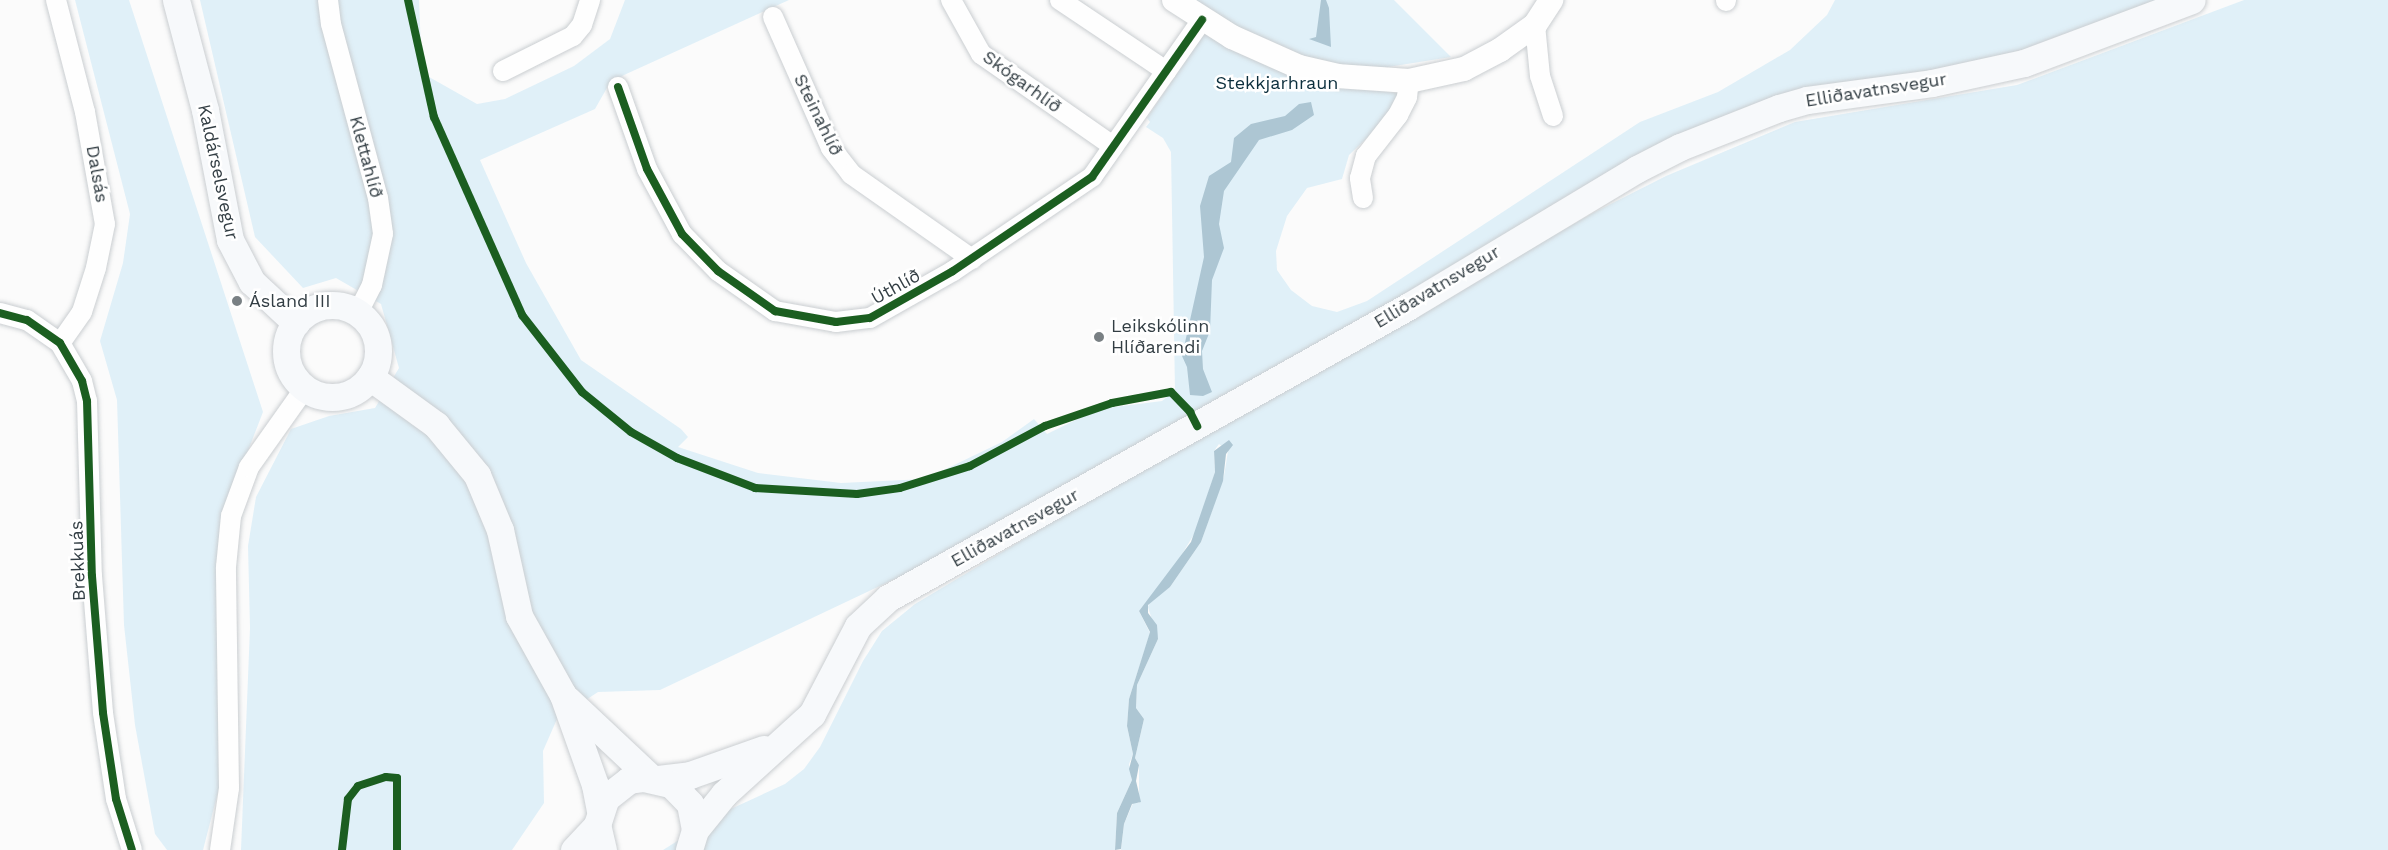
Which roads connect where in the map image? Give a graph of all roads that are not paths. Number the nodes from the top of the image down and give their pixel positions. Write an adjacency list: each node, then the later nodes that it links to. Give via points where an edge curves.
1 (56, 0): 24 (street, Dalsás, via 85,112 105,224 82,312)
2 (176, 0): 23 (main road, Kaldárselsvegur, via 205,110 230,240 252,282)
3 (328, 0): 21 (street, Klettahlíð, via 378,198 383,234 372,285)
4 (590, 0): 13 (street, via 582,25 573,36)
5 (951, 0): 18 (street, Skógarhlíð, via 981,54)
6 (1060, 0): 14 (street)
7 (1174, 0): 11 (street)
8 (1551, 0): 12 (street)
9 (2192, 0): 28 (main road, Elliðavatnsvegur, via 2024,63 1932,83 1779,108 1680,147 1637,169 1399,312 888,598 858,626 812,714)
10 (773, 17): 20 (street, Steinahlíð, via 831,148 851,174)
11 (1202, 20): 14 (street, Úthlíð); 15 (street, via 1299,67 1337,76)
12 (1535, 25): 15 (street, via 1464,69); 17 (street, via 1540,76)
13 (503, 71)
14 (1166, 71): 18 (street, Úthlíð)
15 (1409, 81): 19 (street, via 1398,115 1366,156 1360,178)
16 (618, 87): 20 (street, Úthlíð, via 646,169 682,234 718,271 775,311 836,322 870,318)
17 (1553, 116)
18 (1113, 146): 20 (street, Úthlíð, via 1092,177)
19 (1363, 198)
20 (972, 259)
21 (358, 312): 23 (main road, via 325,306); 25 (main road, via 367,320 378,342)
22 (0, 313): 24 (street, Brekkuás, via 27,320)
23 (296, 323): 26 (main road, via 286,345 287,357 293,374)
24 (60, 343): 32 (street, Brekkuás, via 82,381 90,418 92,576 103,713 116,799)
25 (370, 377): 26 (main road, via 362,386 340,396 315,394); 27 (main road, via 436,425 477,475 500,530 519,615)
26 (305, 388): 33 (street, via 249,467 231,516 226,567 229,788)
27 (563, 695): 29 (main road); 30 (main road, via 595,785)
28 (779, 744): 29 (main road, Elliðavatnsvegur, via 690,775); 31 (main road, Elliðavatnsvegur, via 724,794)
29 (654, 779): 30 (main road, Elliðavatnsvegur, via 629,780 616,788); 31 (main road, via 682,793 692,810)
30 (600, 829): 34 (main road, Elliðavatnsvegur)
31 (691, 844)
32 (132, 850)
33 (220, 850)
34 (574, 850)

